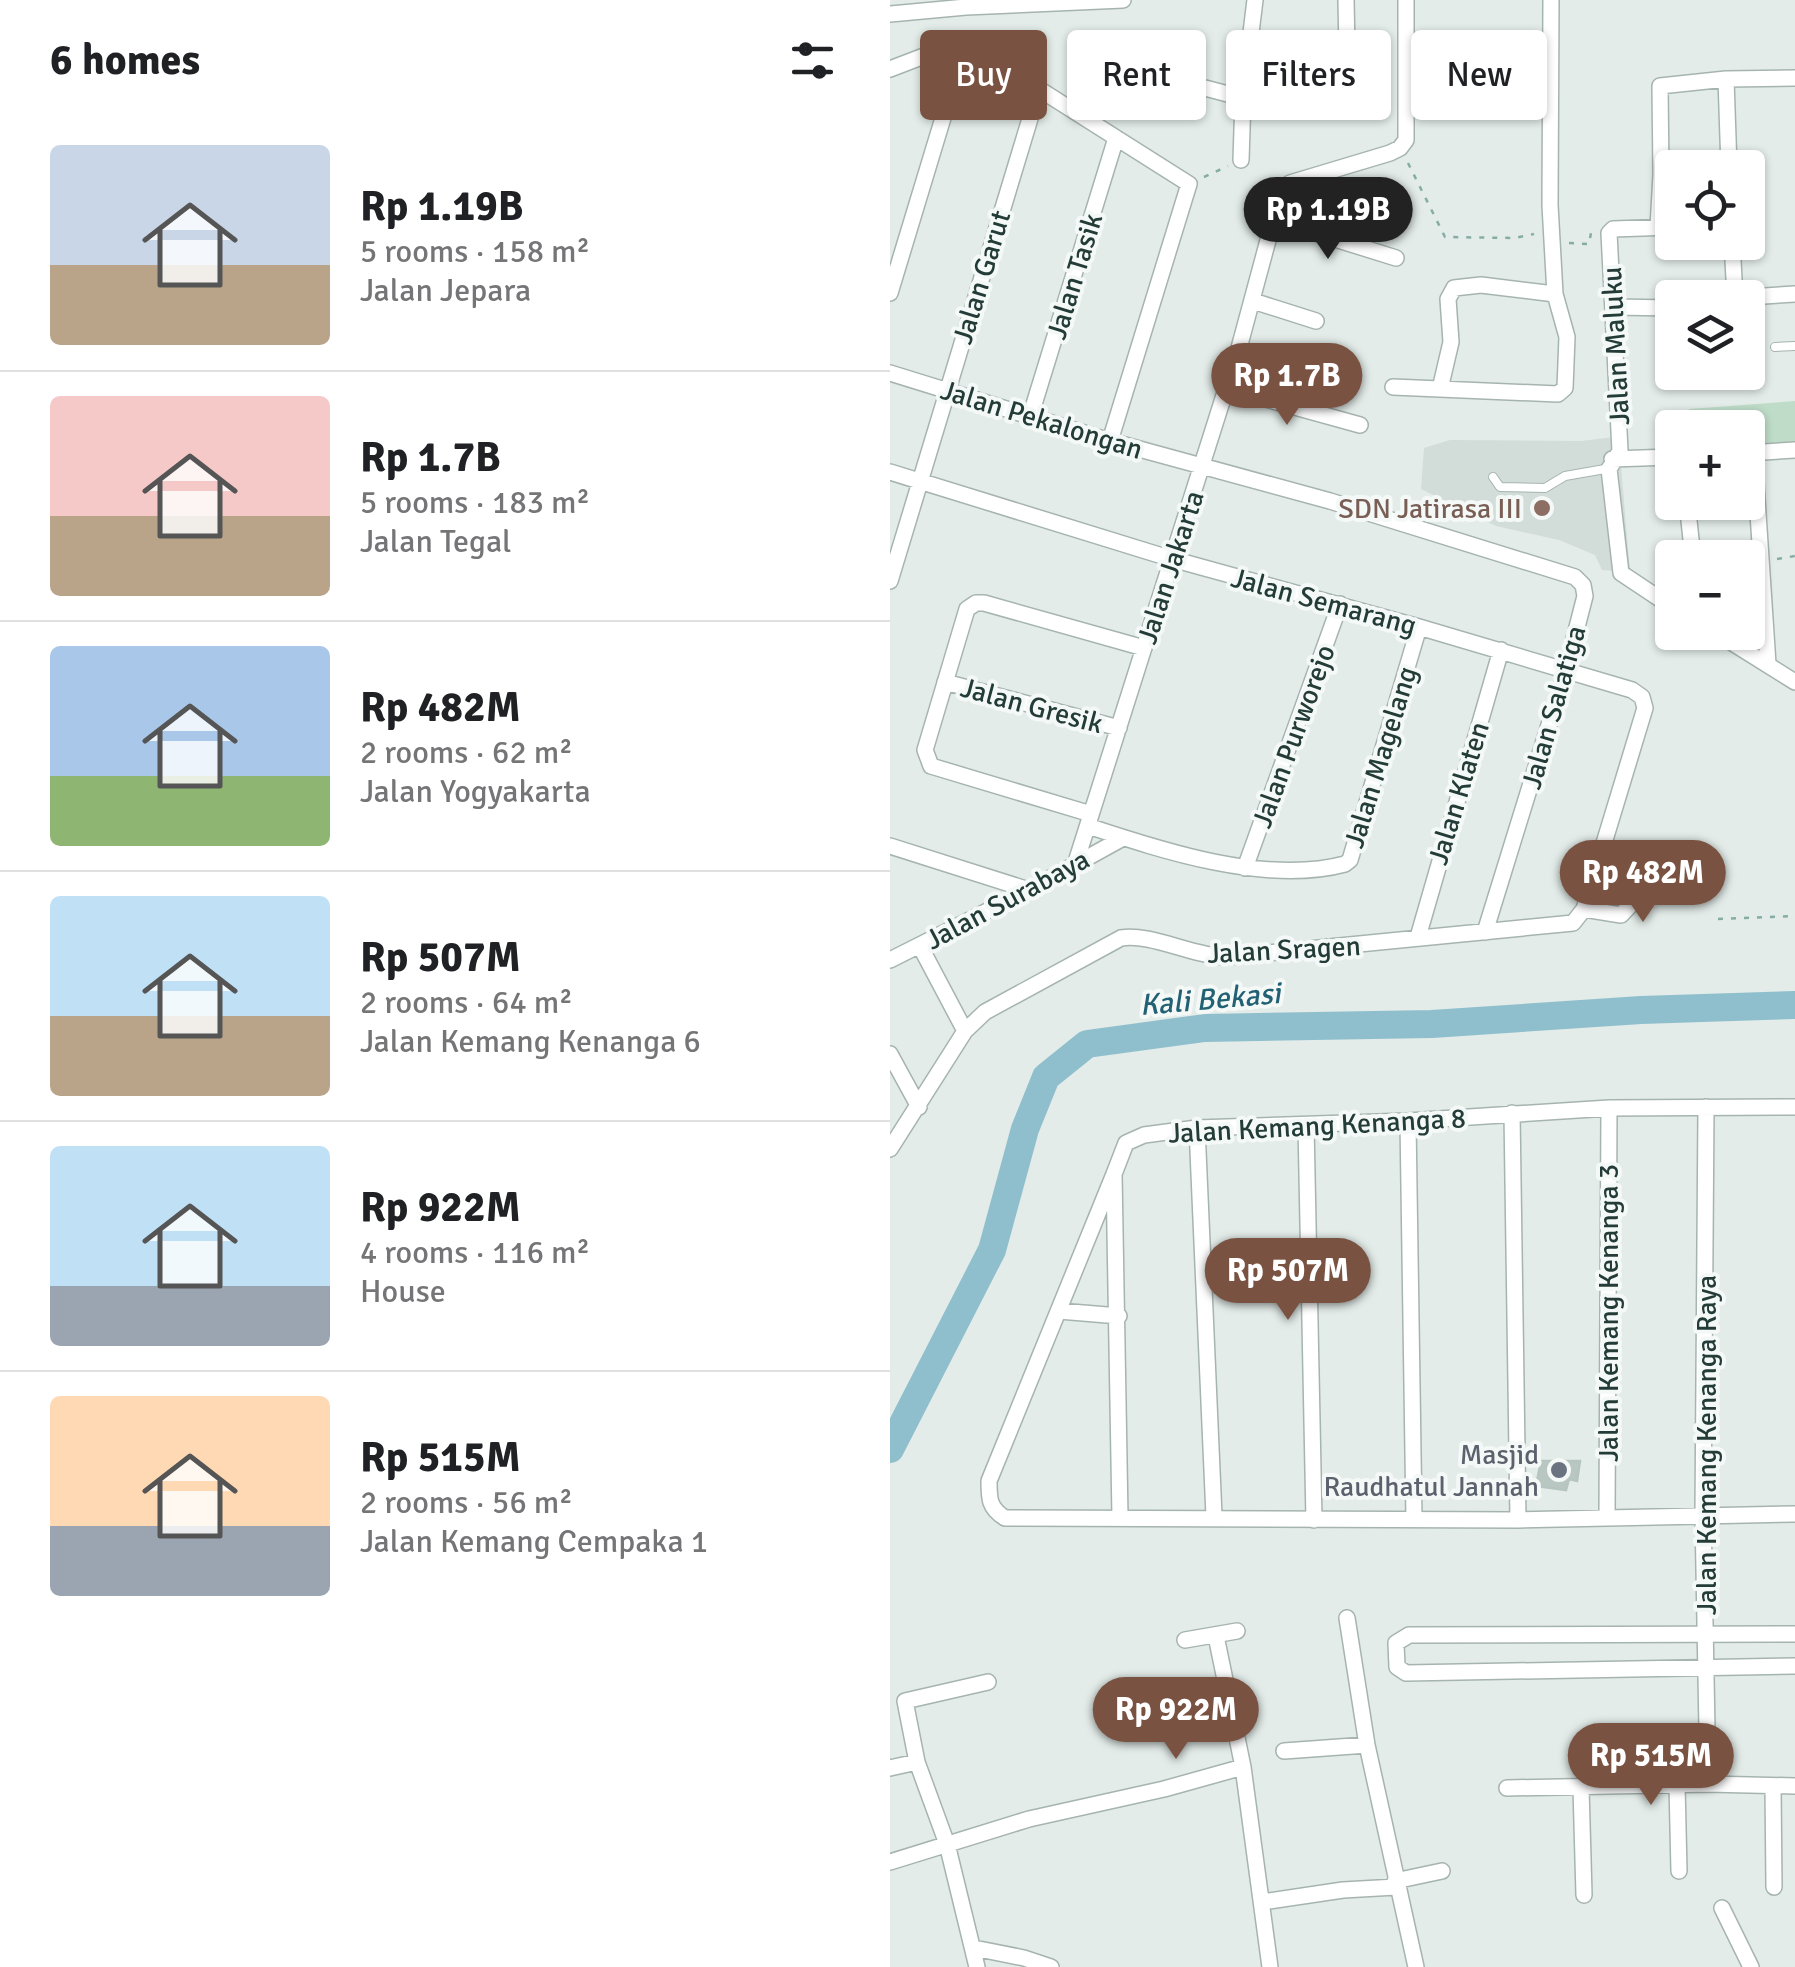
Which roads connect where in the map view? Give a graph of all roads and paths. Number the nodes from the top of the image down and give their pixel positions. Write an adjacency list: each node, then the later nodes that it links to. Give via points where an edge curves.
1 (1123, 0): 6 (street)
2 (1254, 0): 8 (street)
3 (1346, 0): 9 (street)
4 (1406, 0): 21 (street, via 1406,140)
5 (1551, 0): 27 (street)
6 (1047, 3): 7 (street)
7 (895, 9)
8 (1251, 30)
9 (1347, 30)
10 (920, 57): 11 (street)
11 (890, 69)
12 (1726, 78): 13 (street); 19 (street, via 1660,86); 20 (street)
13 (1795, 78)
14 (1047, 94): 18 (street)
15 (942, 120): 29 (street)
16 (1029, 120): 43 (street, Jalan Garut)
17 (1242, 120): 22 (street)
18 (1116, 138): 23 (street); 44 (street, Jalan Tasik)
19 (1661, 150)
20 (1728, 150)
21 (1390, 153): 24 (street, Jalan Jakarta, via 1290,183); 27 (path, via 1406,160 1445,237)
22 (1241, 160): 23 (path)
23 (1189, 184): 46 (street)
24 (1274, 220): 28 (street); 33 (street, Jalan Jakarta)
25 (1655, 227): 26 (street, Jalan Maluku)
26 (1612, 229): 27 (path, via 1590,234 1589,244); 34 (street, Jalan Maluku)
27 (1552, 237): 30 (street)
28 (1396, 258)
29 (890, 293)
30 (1555, 294): 42 (street, via 1454,288); 42 (street, via 1567,337 1562,392)
31 (1795, 294): 32 (street)
32 (1765, 295)
33 (1253, 301): 36 (street); 41 (street, Jalan Jakarta)
34 (1615, 307): 35 (street); 50 (street, Jalan Maluku, via 1620,451)
35 (1655, 308)
36 (1316, 320)
37 (1775, 346): 38 (lane)
38 (1795, 346)
39 (890, 373): 43 (street, Jalan Pekalongan)
40 (1393, 387): 42 (street)
41 (1226, 388): 45 (street); 51 (street, Jalan Jakarta)
42 (1440, 389)
43 (946, 390): 44 (street, Jalan Pekalongan); 54 (street, Jalan Garut)
44 (1031, 414): 46 (street, Jalan Pekalongan)
45 (1360, 425)
46 (1110, 441): 51 (street, Jalan Pekalongan)
47 (1795, 450): 48 (street)
48 (1765, 452)
49 (1655, 458): 50 (street)
50 (1612, 459): 53 (lane, via 1604,468 1545,488 1500,487); 59 (street, Jalan Maluku, via 1620,568)
51 (1202, 468): 56 (street, Jalan Jakarta); 58 (street, Jalan Pekalongan, via 1564,571 1580,581)
52 (890, 472): 54 (street, Jalan Semarang)
53 (1493, 477)
54 (921, 481): 56 (street, Jalan Semarang); 57 (street, Jalan Garut)
55 (1756, 520): 65 (street)
56 (1172, 559): 60 (street, Jalan Semarang); 62 (street, Jalan Jakarta)
57 (891, 576)
58 (1584, 596): 66 (street, Jalan Salatiga)
59 (1655, 597)
60 (1340, 604): 61 (street, Jalan Semarang); 76 (street, Jalan Purworejo)
61 (1419, 627): 63 (street, Jalan Semarang); 76 (street, Jalan Magelang, via 1350,860 1308,870)
62 (1144, 648): 67 (street, via 976,603 967,609); 69 (street, Jalan Jakarta)
63 (1500, 650): 66 (street, Jalan Semarang); 83 (street, Jalan Klaten)
64 (1745, 650): 65 (street)
65 (1768, 664): 68 (street)
66 (1566, 670): 79 (street, Jalan Semarang, via 1632,690 1645,708); 82 (street, Jalan Salatiga)
67 (945, 682): 69 (street, Jalan Gresik); 70 (street, Jalan Magelang, via 925,750 931,766)
68 (1795, 682)
69 (1119, 728): 70 (street, Jalan Jakarta)
70 (1090, 820): 71 (street, Jalan Magelang); 75 (street, Jalan Jakarta)
71 (1123, 838): 75 (street, Jalan Surabaya); 76 (street, Jalan Magelang)
72 (890, 846): 73 (street)
73 (908, 852): 74 (street); 78 (street)
74 (890, 859)
75 (1076, 862): 78 (street, Jalan Surabaya)
76 (1245, 868)
77 (1666, 884): 79 (street, Jalan Sragen, via 1636,898 1621,915)
78 (1029, 890): 84 (street, Jalan Surabaya)
79 (1584, 910): 82 (street, Jalan Sragen, via 1579,920 1562,926)
80 (1795, 916): 81 (path)
81 (1718, 919)
82 (1485, 932): 83 (street, Jalan Sragen)
83 (1418, 937): 86 (street, Jalan Sragen, via 1227,957 1121,938 1010,997)
84 (920, 946): 85 (street, Jalan Surabaya); 86 (street)
85 (890, 960)
86 (965, 1031): 89 (street, Jalan Sragen)
87 (890, 1054): 89 (street)
88 (1706, 1107): 90 (street, Jalan Kemang Kenanga 8); 91 (street, Jalan Kemang Kenanga 8); 101 (street, Jalan Kemang Kenanga Raya)
89 (919, 1108): 96 (street, Jalan Sragen)
90 (1609, 1108): 92 (street, Jalan Kemang Kenanga 8); 105 (street, Jalan Kemang Kenanga 3)
91 (1795, 1108)
92 (1512, 1113): 93 (street, Jalan Kemang Kenanga 8); 107 (street)
93 (1408, 1121): 94 (street, Jalan Kemang Kenanga 8); 104 (street)
94 (1306, 1125): 95 (street, Jalan Kemang Kenanga 8); 106 (street)
95 (1197, 1128): 97 (street, Jalan Kemang Kenanga 8, via 1134,1138); 102 (street)
96 (890, 1149)
97 (1114, 1174): 98 (street); 99 (street)
98 (1060, 1312): 99 (street); 103 (street, via 989,1481 988,1499 1004,1518)
99 (1119, 1316): 103 (street)
100 (1795, 1514): 101 (street)
101 (1704, 1515): 105 (street); 110 (street, Jalan Kemang Kenanga Raya)
102 (1214, 1516): 103 (street); 106 (street)
103 (1120, 1517)
104 (1414, 1518): 106 (street); 107 (street)
105 (1608, 1518): 107 (street)
106 (1314, 1520)
107 (1518, 1520)
108 (1347, 1618): 118 (street)
109 (1237, 1631): 112 (street)
110 (1706, 1632): 111 (street); 114 (street, Jalan Kemang Kenanga Raya); 114 (street, via 1409,1636 1396,1643 1397,1667 1406,1673)
111 (1795, 1634)
112 (1216, 1636): 113 (street); 122 (street)
113 (1185, 1640)
114 (1707, 1666): 115 (street); 123 (street, Jalan Kemang Kenanga Raya)
115 (1795, 1666)
116 (988, 1682): 117 (street)
117 (898, 1701): 120 (street)
118 (1367, 1746): 119 (street); 133 (street)
119 (1284, 1751)
120 (917, 1762): 121 (street); 129 (street)
121 (890, 1768)
122 (1243, 1768): 129 (street); 136 (street)
123 (1708, 1784): 124 (street); 125 (street)
124 (1677, 1785): 128 (street); 132 (street)
125 (1773, 1786): 126 (street); 134 (street)
126 (1795, 1786)
127 (1507, 1788): 128 (street)
128 (1580, 1788): 135 (street)
129 (947, 1844): 130 (street); 138 (street)
130 (890, 1862)
131 (1442, 1871): 133 (street)
132 (1679, 1871)
133 (1396, 1884): 136 (street); 142 (street)
134 (1774, 1887)
135 (1584, 1895)
136 (1262, 1902): 141 (street)
137 (1722, 1908): 143 (street)
138 (974, 1948): 139 (street); 140 (street)
139 (977, 1967)
140 (1051, 1967)
141 (1270, 1967)
142 (1416, 1967)
143 (1751, 1967)

